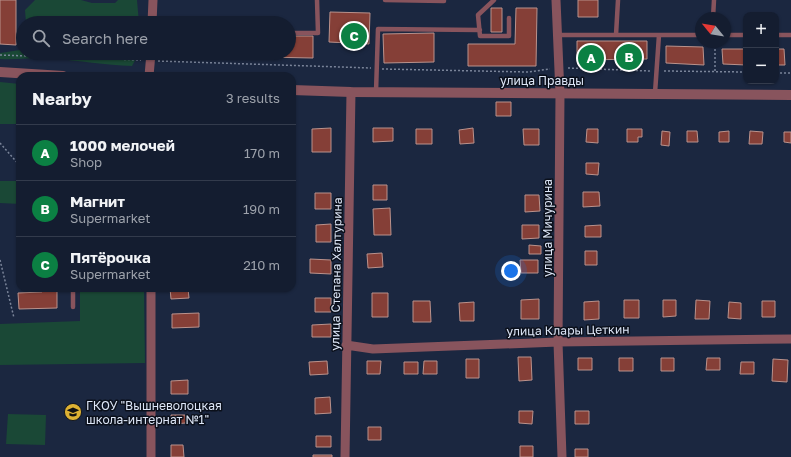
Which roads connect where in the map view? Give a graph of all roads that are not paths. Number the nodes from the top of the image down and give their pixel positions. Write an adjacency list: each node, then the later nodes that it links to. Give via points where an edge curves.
1 (153, 0): 10 (street)
2 (317, 0): 13 (lane, via 318,33)
3 (384, 0): 8 (lane)
4 (494, 0): 12 (lane, via 478,14)
5 (556, 0): 14 (street, улица Мичурина)
6 (618, 0): 15 (lane)
7 (714, 0): 9 (lane)
8 (444, 1)
9 (713, 12)
10 (152, 16)
11 (509, 18): 12 (lane, via 509,36 480,36)
12 (480, 30): 28 (lane, via 378,29)
13 (296, 32)
14 (557, 35): 15 (lane); 30 (street, улица Мичурина)
15 (616, 35): 16 (lane)
16 (659, 35): 17 (lane); 29 (lane)
17 (695, 35)
18 (731, 35): 19 (lane)
19 (743, 35)
20 (779, 35): 21 (lane)
21 (791, 35)
22 (150, 60): 24 (street)
23 (0, 72): 25 (street)
24 (149, 72)
25 (16, 73)
26 (296, 90): 27 (street, улица Правды)
27 (351, 92): 28 (street, улица Правды); 37 (street, улица Степана Халтурина)
28 (376, 92): 30 (street, улица Правды)
29 (655, 93): 30 (street, улица Правды); 31 (street, улица Правды)
30 (560, 94): 36 (street, улица Мичурина)
31 (791, 95)
32 (73, 292): 34 (lane)
33 (151, 292): 38 (street)
34 (73, 307)
35 (791, 339): 36 (street, улица Клары Цеткин)
36 (558, 342): 37 (street, улица Клары Цеткин, via 373,349); 40 (street, улица Мичурина)
37 (346, 344): 39 (street, улица Степана Халтурина)
38 (151, 457)
39 (345, 457)
40 (562, 457)

